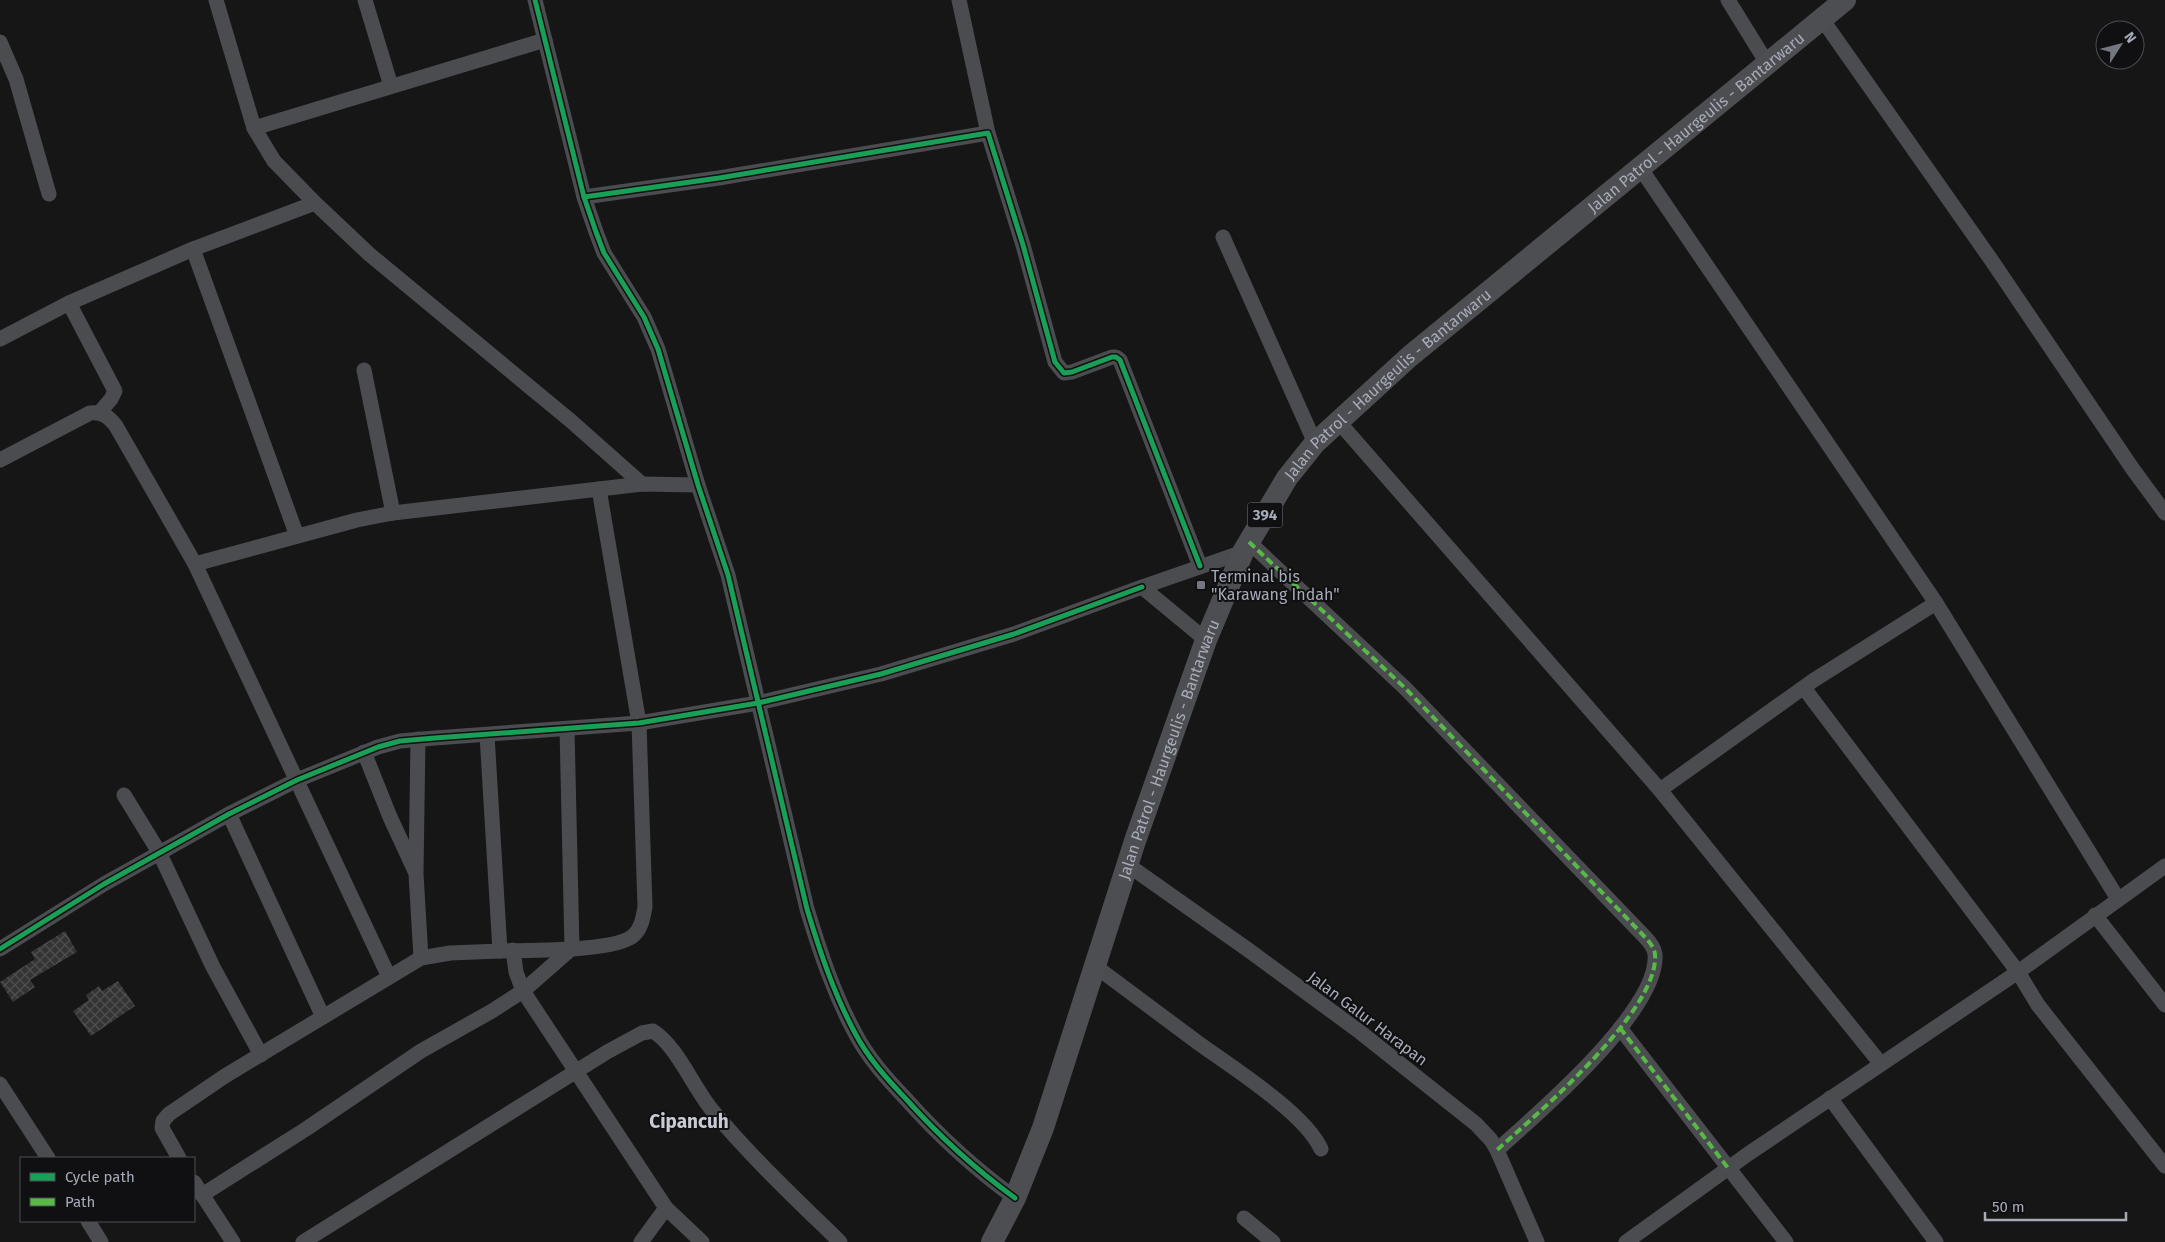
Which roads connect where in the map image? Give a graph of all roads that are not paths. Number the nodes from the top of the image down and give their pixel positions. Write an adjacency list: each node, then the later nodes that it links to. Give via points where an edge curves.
1 (216, 0): 12 (street)
2 (365, 0): 11 (street)
3 (535, 0): 8 (street)
4 (959, 0): 13 (street)
5 (1728, 0): 10 (street)
6 (1845, 0): 7 (main road, Jalan Patrol - Haurgeulis - Bantarwaru / 394)
7 (1822, 19): 10 (main road, Jalan Patrol - Haurgeulis - Bantarwaru / 394); 31 (street)
8 (545, 40): 11 (street); 16 (street)
9 (0, 42): 15 (street, via 16,79)
10 (1766, 63): 14 (main road, Jalan Patrol - Haurgeulis - Bantarwaru / 394)
11 (391, 86): 12 (street)
12 (254, 128): 17 (street, via 274,162)
13 (988, 133): 16 (street); 35 (street, via 1055,362 1064,373 1112,357 1120,360)
14 (1641, 169): 24 (main road, Jalan Patrol - Haurgeulis - Bantarwaru / 394, via 1409,357); 37 (street)
15 (49, 194)
16 (584, 197): 28 (street, via 604,254 644,317 658,349)
17 (315, 203): 19 (street); 27 (street, via 369,254 563,414)
18 (1222, 236): 25 (street)
19 (193, 249): 20 (street); 32 (street)
20 (69, 303): 21 (street); 23 (street, via 114,391)
21 (0, 339)
22 (364, 370): 30 (street)
23 (100, 412): 26 (street, via 90,413); 34 (street, via 116,426)
24 (1338, 421): 25 (main road, Jalan Patrol - Haurgeulis - Bantarwaru / 394); 47 (street)
25 (1315, 443): 33 (main road, Jalan Patrol - Haurgeulis - Bantarwaru / 394, via 1287,478)
26 (0, 460)
27 (642, 484): 28 (street); 29 (street)
28 (698, 485): 40 (street, via 734,594)
29 (598, 489): 30 (street); 41 (street)
30 (393, 513): 32 (street)
31 (2165, 513)
32 (297, 536): 34 (street)
33 (1246, 547): 35 (street); 38 (main road, Jalan Patrol - Haurgeulis - Bantarwaru / 394); 66 (street, via 1406,688 1651,944 1655,953 1653,974 1644,996)
34 (195, 564): 46 (street)
35 (1200, 566): 36 (street)
36 (1142, 587): 38 (street); 40 (street, via 1014,634 881,674)
37 (1936, 603): 39 (street); 54 (street)
38 (1206, 640): 51 (main road, Jalan Patrol - Haurgeulis - Bantarwaru / 394)
39 (1804, 688): 47 (street); 61 (street)
40 (758, 703): 41 (street); 80 (street, via 807,909 820,953 855,1034 888,1081 938,1134 985,1177)
41 (639, 723): 42 (street); 56 (street, via 645,907 641,926 633,936 620,943)
42 (567, 729): 43 (street); 56 (street)
43 (487, 735): 44 (street); 58 (street)
44 (418, 739): 45 (street); 53 (street)
45 (364, 752): 46 (street); 53 (street)
46 (297, 780): 49 (street); 62 (street)
47 (1660, 790): 68 (street)
48 (124, 795): 50 (street)
49 (229, 814): 50 (street); 65 (street)
50 (159, 852): 57 (street); 67 (street, via 213,967)
51 (1128, 865): 60 (main road, Jalan Patrol - Haurgeulis - Bantarwaru / 394); 73 (street, Jalan Galur Harapan, via 1360,1032 1476,1124)
52 (2165, 866): 54 (street)
53 (416, 874): 59 (street)
54 (2118, 899): 55 (street)
55 (2095, 915): 61 (street); 64 (street)
56 (572, 948): 58 (street); 63 (street)
57 (0, 949)
58 (507, 951): 59 (street, via 450,953); 63 (street)
59 (421, 958): 62 (street)
60 (1095, 966): 72 (street, via 1259,1087 1304,1124); 80 (main road, Jalan Patrol - Haurgeulis - Bantarwaru / 394, via 1043,1128)
61 (2018, 972): 68 (street); 76 (street, via 2038,1005)
62 (389, 978): 65 (street)
63 (523, 991): 69 (street); 79 (street, via 422,1051)
64 (2165, 1004)
65 (324, 1017): 67 (street)
66 (1620, 1028): 73 (street, via 1564,1091); 77 (street)
67 (261, 1055): 75 (street, via 186,1101 163,1121 164,1135)
68 (1881, 1064): 71 (street)
69 (577, 1072): 81 (street); 86 (street); 89 (street, via 642,1033 652,1031 662,1037 712,1110)
70 (0, 1084): 74 (street)
71 (1830, 1098): 77 (street); 95 (street)
72 (1321, 1149)
73 (1497, 1150): 92 (street, Jalan Galur Harapan)
74 (47, 1157)
75 (178, 1157)
76 (2165, 1166)
77 (1728, 1168): 93 (street); 94 (street)
78 (195, 1184): 79 (street)
79 (202, 1195): 85 (street)
80 (1015, 1198): 90 (main road, Jalan Patrol - Haurgeulis - Bantarwaru / 394)
81 (666, 1208): 87 (street); 88 (street)
82 (1244, 1218): 91 (street)
83 (89, 1222): 84 (street)
84 (101, 1242)
85 (233, 1242)
86 (303, 1242)
87 (641, 1242)
88 (702, 1242)
89 (840, 1242)
90 (992, 1242)
91 (1272, 1242)
92 (1537, 1242)
93 (1626, 1242)
94 (1786, 1242)
95 (1936, 1242)

